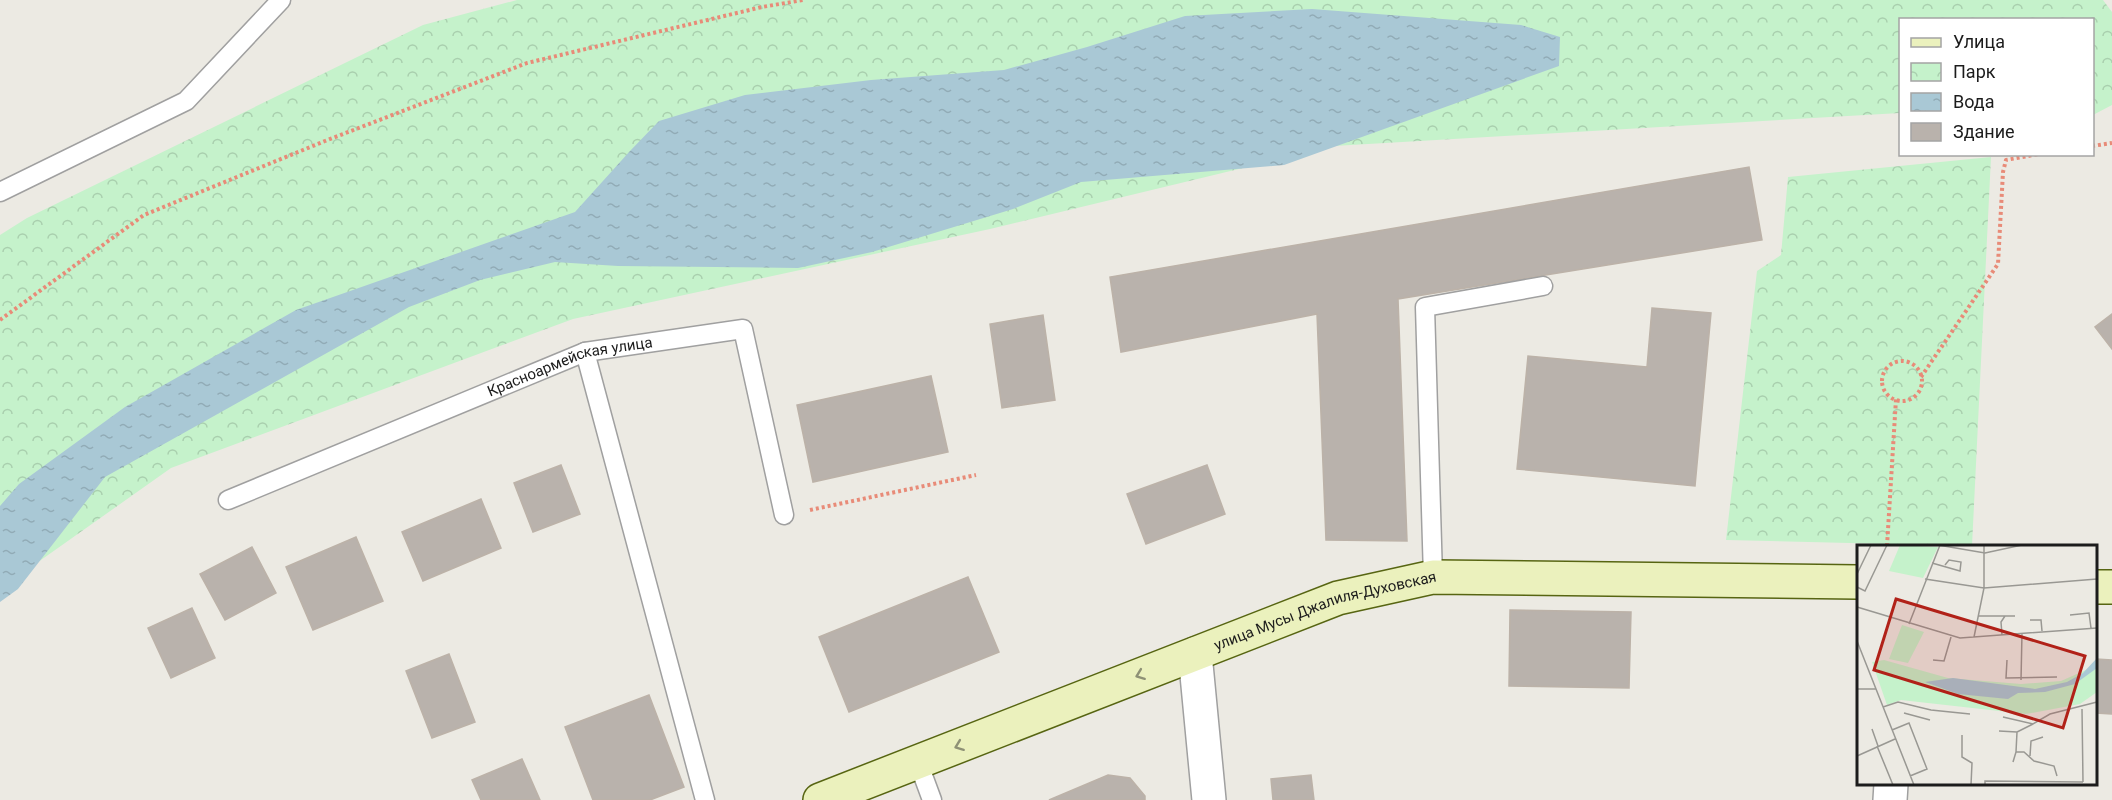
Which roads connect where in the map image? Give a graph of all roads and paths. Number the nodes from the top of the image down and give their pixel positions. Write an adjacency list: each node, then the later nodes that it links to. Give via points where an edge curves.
1 (281, 0): 6 (lane, via 186,101)
2 (803, 0): 8 (path, via 527,63 325,141 144,214)
3 (2112, 143): 4 (path)
4 (2094, 146)
5 (2028, 156): 10 (path, via 2006,160 1998,264)
6 (0, 192)
7 (1543, 286): 16 (lane, via 1425,307)
8 (0, 320)
9 (585, 352): 13 (lane, Красноармейская улица); 14 (lane, Красноармейская улица, via 743,329); 21 (lane)
10 (1922, 377): 11 (path, via 1915,396); 11 (path, via 1910,363 1898,361 1887,368 1883,386)
11 (1896, 399): 15 (path)
12 (976, 475): 14 (path)
13 (228, 500)
14 (784, 515)
15 (1887, 545)
16 (1433, 577): 17 (street, улица Мусы Джалиля-Духовская); 18 (street, улица Мусы Джалиля-Духовская, via 1338,598)
17 (1857, 582)
18 (1195, 654): 19 (street, улица Мусы Джалиля-Духовская, one-way to 19); 24 (street)
19 (918, 762): 22 (street, улица Мусы Джалиля-Духовская); 23 (lane)
20 (1891, 785): 25 (street)
21 (705, 800)
22 (820, 800)
23 (932, 800)
24 (1209, 800)
25 (1890, 800)

